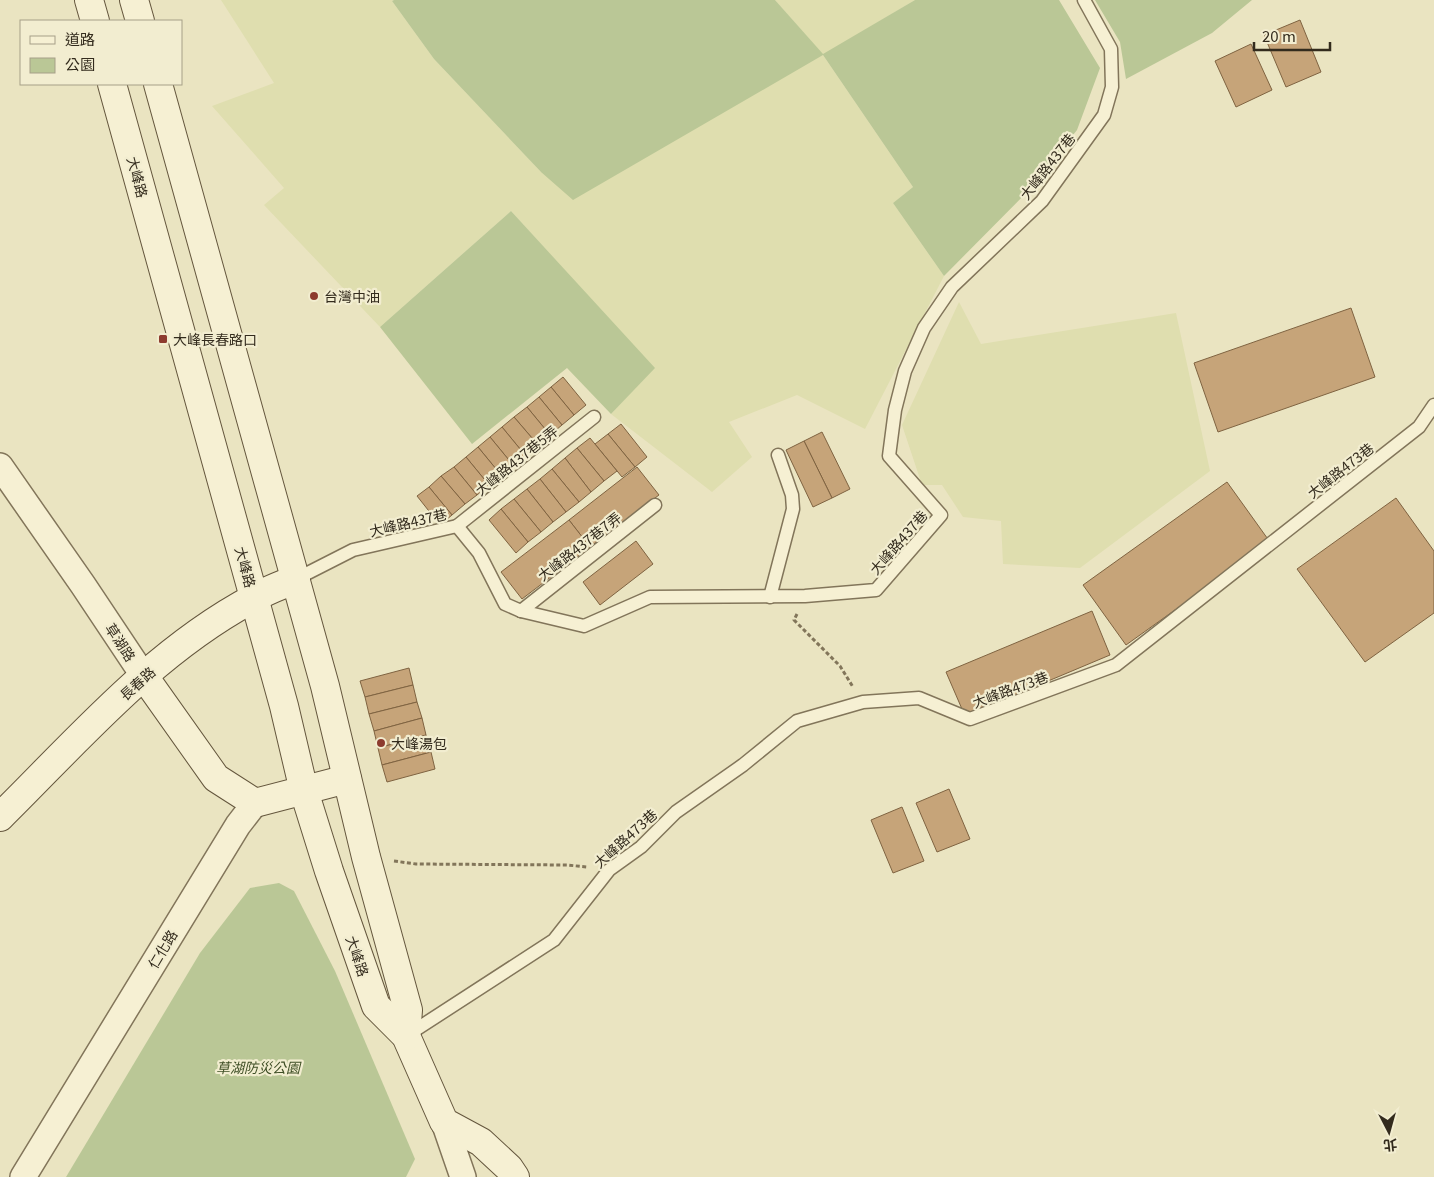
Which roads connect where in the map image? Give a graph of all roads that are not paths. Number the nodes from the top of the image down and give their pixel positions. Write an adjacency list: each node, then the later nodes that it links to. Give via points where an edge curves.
1 (89, 0): 4 (street)
2 (134, 0): 5 (street)
3 (1084, 0): 16 (lane, 大峰路437巷, via 1111,49 1112,87 1104,115 1042,201 952,288 924,328 904,371 889,456 940,515 876,590)
4 (95, 20)
5 (140, 20)
6 (112, 85): 15 (street, 大峰路)
7 (158, 85): 14 (street, 大峰路)
8 (1434, 404): 23 (lane, 大峰路473巷, via 1419,427 1116,665 970,719 919,698 863,702 797,721 743,765 676,812 641,847 609,870 554,940)
9 (594, 417): 13 (lane, 大峰路437巷5弄)
10 (778, 455): 16 (lane, via 792,495 793,510)
11 (0, 466): 18 (street, 草湖路)
12 (655, 505): 17 (lane, 大峰路437巷7弄)
13 (458, 526): 14 (lane, 大峰路437巷, via 353,550); 17 (lane, 大峰路437巷, via 479,553 505,604)
14 (296, 580): 15 (street, 長春路); 19 (street, 大峰路)
15 (254, 597): 18 (street, 長春路); 20 (street, 大峰路)
16 (770, 597): 17 (lane, 大峰路437巷, via 650,597 584,626)
17 (521, 611)
18 (142, 675): 21 (street, 草湖路, via 216,778); 22 (street, 長春路)
19 (347, 780): 20 (street); 23 (street, 大峰路, via 408,1010)
20 (304, 791): 21 (street); 23 (street, 大峰路, via 376,1006)
21 (255, 803): 25 (street, 仁化路, via 238,825)
22 (0, 817)
23 (406, 1036): 24 (street, 大峰路)
24 (444, 1122): 26 (street); 27 (street, via 481,1142 510,1168)
25 (23, 1177)
26 (463, 1177)
27 (515, 1177)

